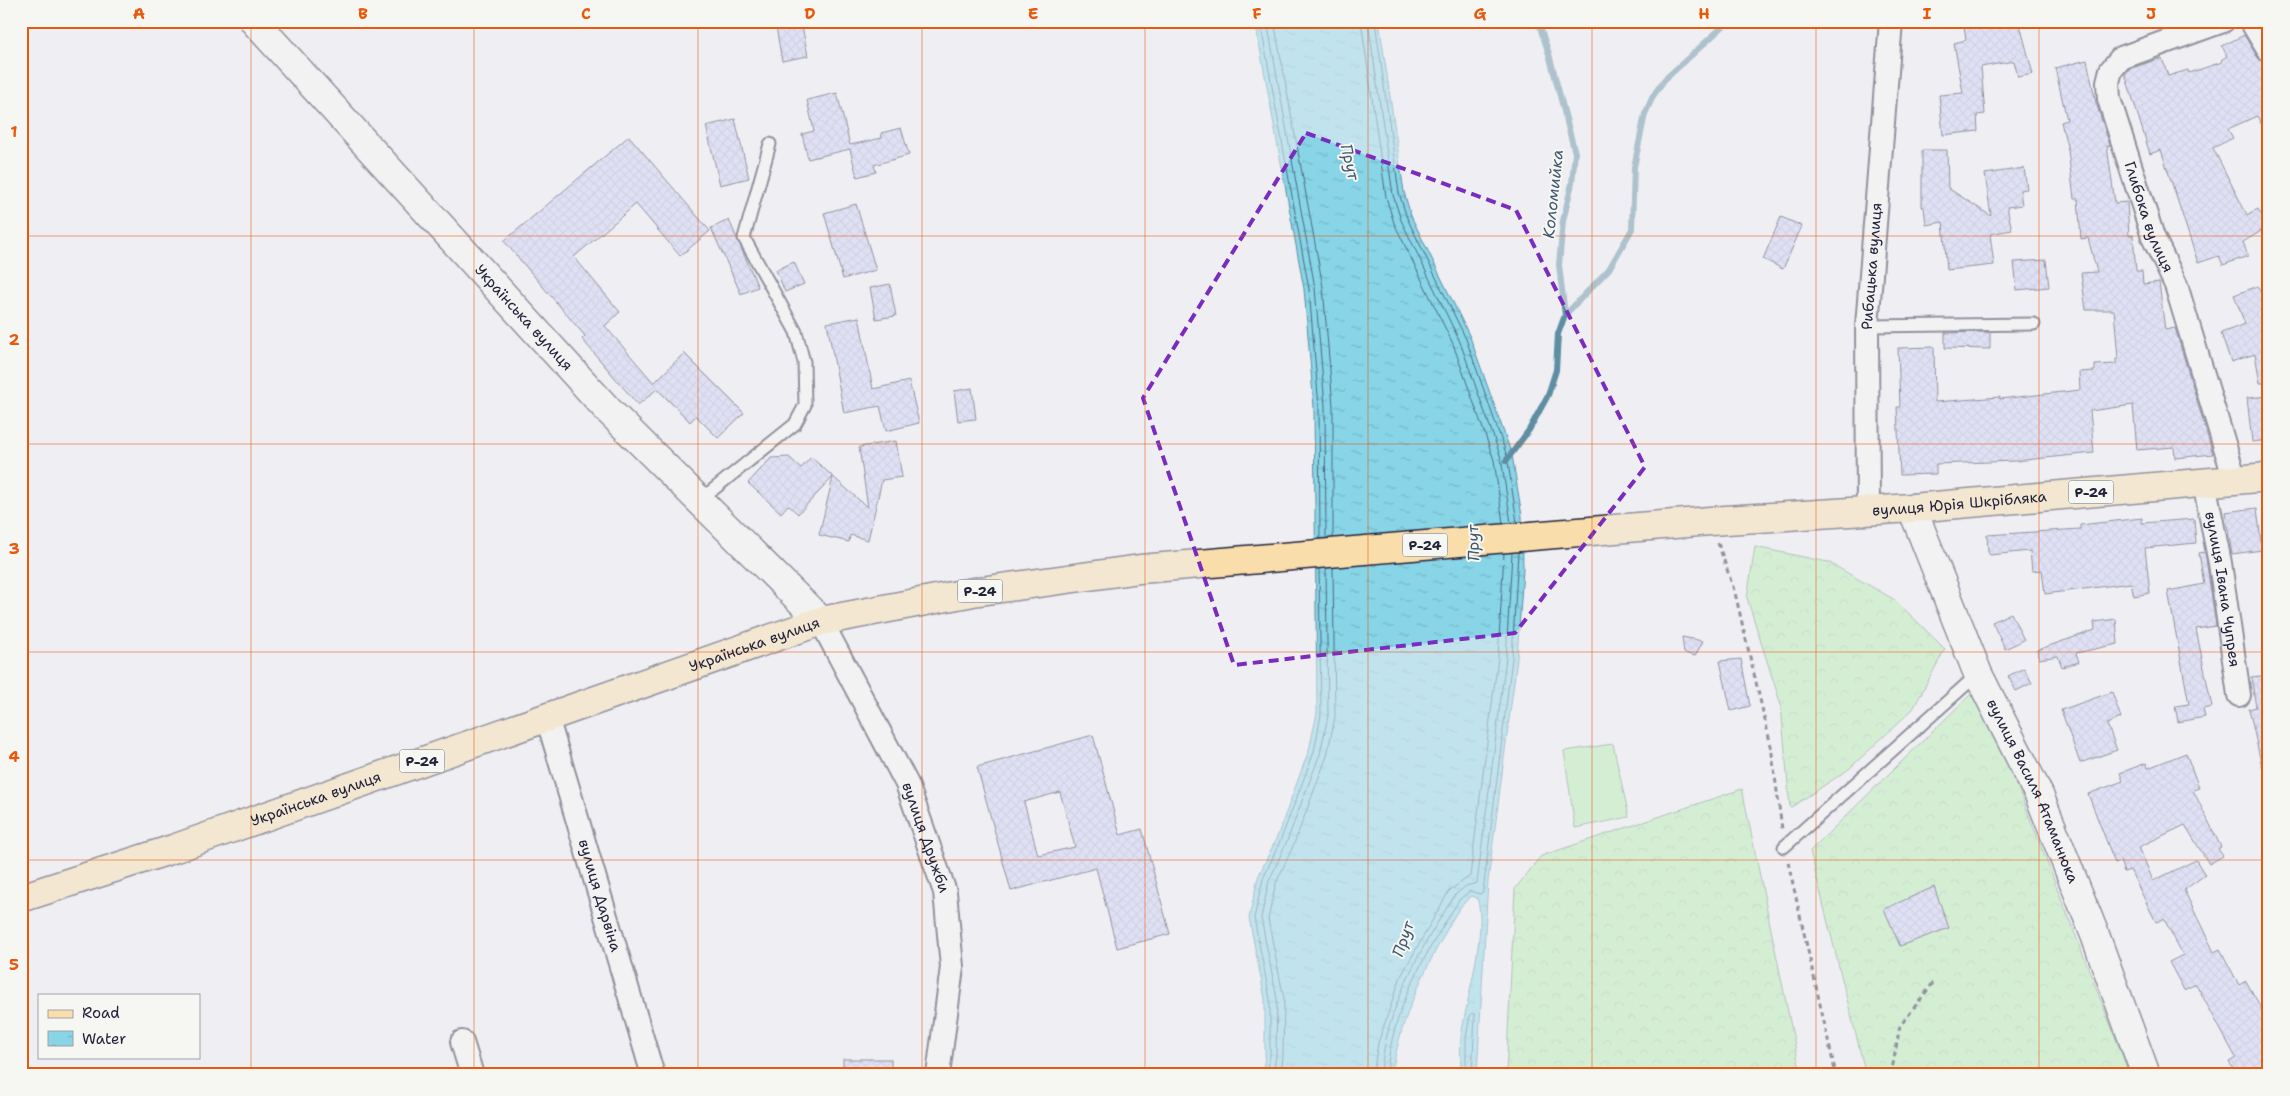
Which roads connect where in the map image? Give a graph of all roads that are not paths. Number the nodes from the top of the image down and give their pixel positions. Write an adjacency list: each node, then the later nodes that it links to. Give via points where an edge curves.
1 (254, 21): 12 (street, Українська вулиця, via 608,410)
2 (1891, 21): 8 (street, Рибацька вулиця)
3 (2223, 21): 10 (street, Глибока вулиця, via 2121,58 2111,70 2108,87 2112,111 2153,237 2176,285)
4 (2251, 21): 5 (street)
5 (2269, 52)
6 (770, 144): 12 (lane, via 744,238 796,332 804,362 805,405 795,424)
7 (2034, 324): 8 (lane)
8 (1867, 326): 14 (street, Рибацька вулиця)
9 (2269, 477): 10 (main road, вулиця Юрія Шкрібляка / Р-24)
10 (2235, 480): 11 (main road, вулиця Юрія Шкрібляка / Р-24)
11 (2204, 482): 13 (main road, вулиця Юрія Шкрібляка / Р-24); 17 (street, вулиця Івана Чупрея, via 2220,563)
12 (699, 501): 15 (street, Українська вулиця)
13 (1912, 508): 14 (main road, вулиця Юрія Шкрібляка / Р-24); 16 (street, вулиця Василя Атаманюка)
14 (1868, 511): 15 (main road, вулиця Юрія Шкрібляка / Р-24, via 1710,521 1140,569 972,592)
15 (821, 622): 18 (main road, Українська вулиця / Р-24); 24 (street, вулиця Дружби, via 907,784 945,892 952,967)
16 (1978, 674): 19 (lane); 25 (street, вулиця Василя Атаманюка, via 2039,795 2096,935)
17 (2239, 695)
18 (547, 717): 20 (main road, Українська вулиця / Р-24, via 173,849); 23 (street, вулиця Дарвіна)
19 (1784, 847)
20 (21, 898)
21 (462, 1042): 22 (street)
22 (472, 1075)
23 (653, 1075)
24 (938, 1075)
25 (2146, 1075)

